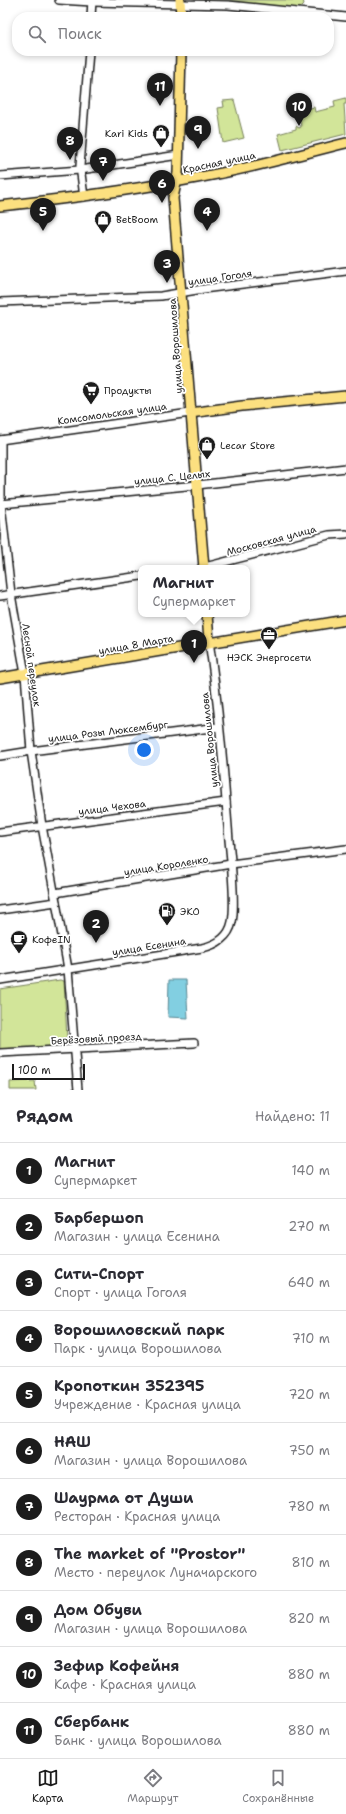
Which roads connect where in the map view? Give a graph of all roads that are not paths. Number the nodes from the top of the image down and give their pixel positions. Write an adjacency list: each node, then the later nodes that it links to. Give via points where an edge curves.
1 (59, 0): 2 (street)
2 (92, 1): 3 (street); 4 (street)
3 (180, 2): 5 (main road); 6 (street)
4 (91, 12)
5 (181, 12)
6 (297, 12)
7 (334, 16): 8 (street)
8 (346, 17)
9 (89, 56): 13 (street)
10 (182, 56): 12 (main road, улица Ворошилова)
11 (346, 143): 15 (main road, Красная улица)
12 (179, 155): 13 (street, Красная улица); 15 (main road, улица Ворошилова)
13 (80, 170): 14 (street, Красная улица); 16 (street)
14 (0, 176)
15 (177, 182): 16 (main road, Красная улица); 19 (main road, улица Ворошилова, via 173,198)
16 (84, 197): 17 (main road, Красная улица)
17 (0, 206)
18 (346, 271): 19 (street, улица Гоголя)
19 (182, 292): 20 (street, улица Гоголя, via 161,296); 22 (main road, улица Ворошилова)
20 (0, 302)
21 (346, 396): 22 (main road, Комсомольская улица)
22 (190, 413): 23 (street, Комсомольская улица); 25 (main road, улица Ворошилова)
23 (0, 440): 26 (street, Лесной переулок)
24 (346, 468): 25 (street, улица С. Целых)
25 (197, 485): 26 (street, улица С. Целых); 29 (main road, улица Ворошилова)
26 (0, 504): 27 (street, Лесной переулок)
27 (1, 515): 32 (street, Лесной переулок)
28 (346, 534): 30 (street, Московская улица, via 329,535)
29 (204, 565)
30 (215, 565)
31 (138, 576): 32 (street)
32 (11, 594): 33 (street); 37 (street, Лесной переулок)
33 (0, 596)
34 (207, 617): 36 (main road, улица Ворошилова)
35 (346, 620): 36 (main road, улица 8 Марта)
36 (209, 641): 37 (main road, улица 8 Марта); 39 (street, улица Ворошилова)
37 (25, 674): 38 (main road, улица 8 Марта); 40 (street, Лесной переулок)
38 (0, 678)
39 (219, 727): 40 (street, улица Розы Люксембург); 42 (street, улица Ворошилова)
40 (31, 751): 41 (street, улица Розы Люксембург); 43 (street, Лесной переулок)
41 (0, 756)
42 (226, 802): 43 (street, улица Чехова); 46 (street, улица Ворошилова)
43 (42, 826): 44 (street, улица Чехова); 47 (street, Лесной переулок)
44 (0, 832)
45 (346, 849): 46 (street, улица Короленко)
46 (231, 864): 47 (street, улица Короленко); 50 (street, улица Есенина, via 232,923 220,941 211,946)
47 (55, 893): 48 (street)
48 (56, 902): 49 (street); 50 (street)
49 (0, 910)
50 (68, 969): 51 (street, улица Есенина); 53 (street)
51 (0, 980)
52 (194, 1043): 53 (street, Берёзовый проезд)
53 (75, 1049): 54 (street, Берёзовый проезд); 55 (street)
54 (0, 1053)
55 (78, 1090)

